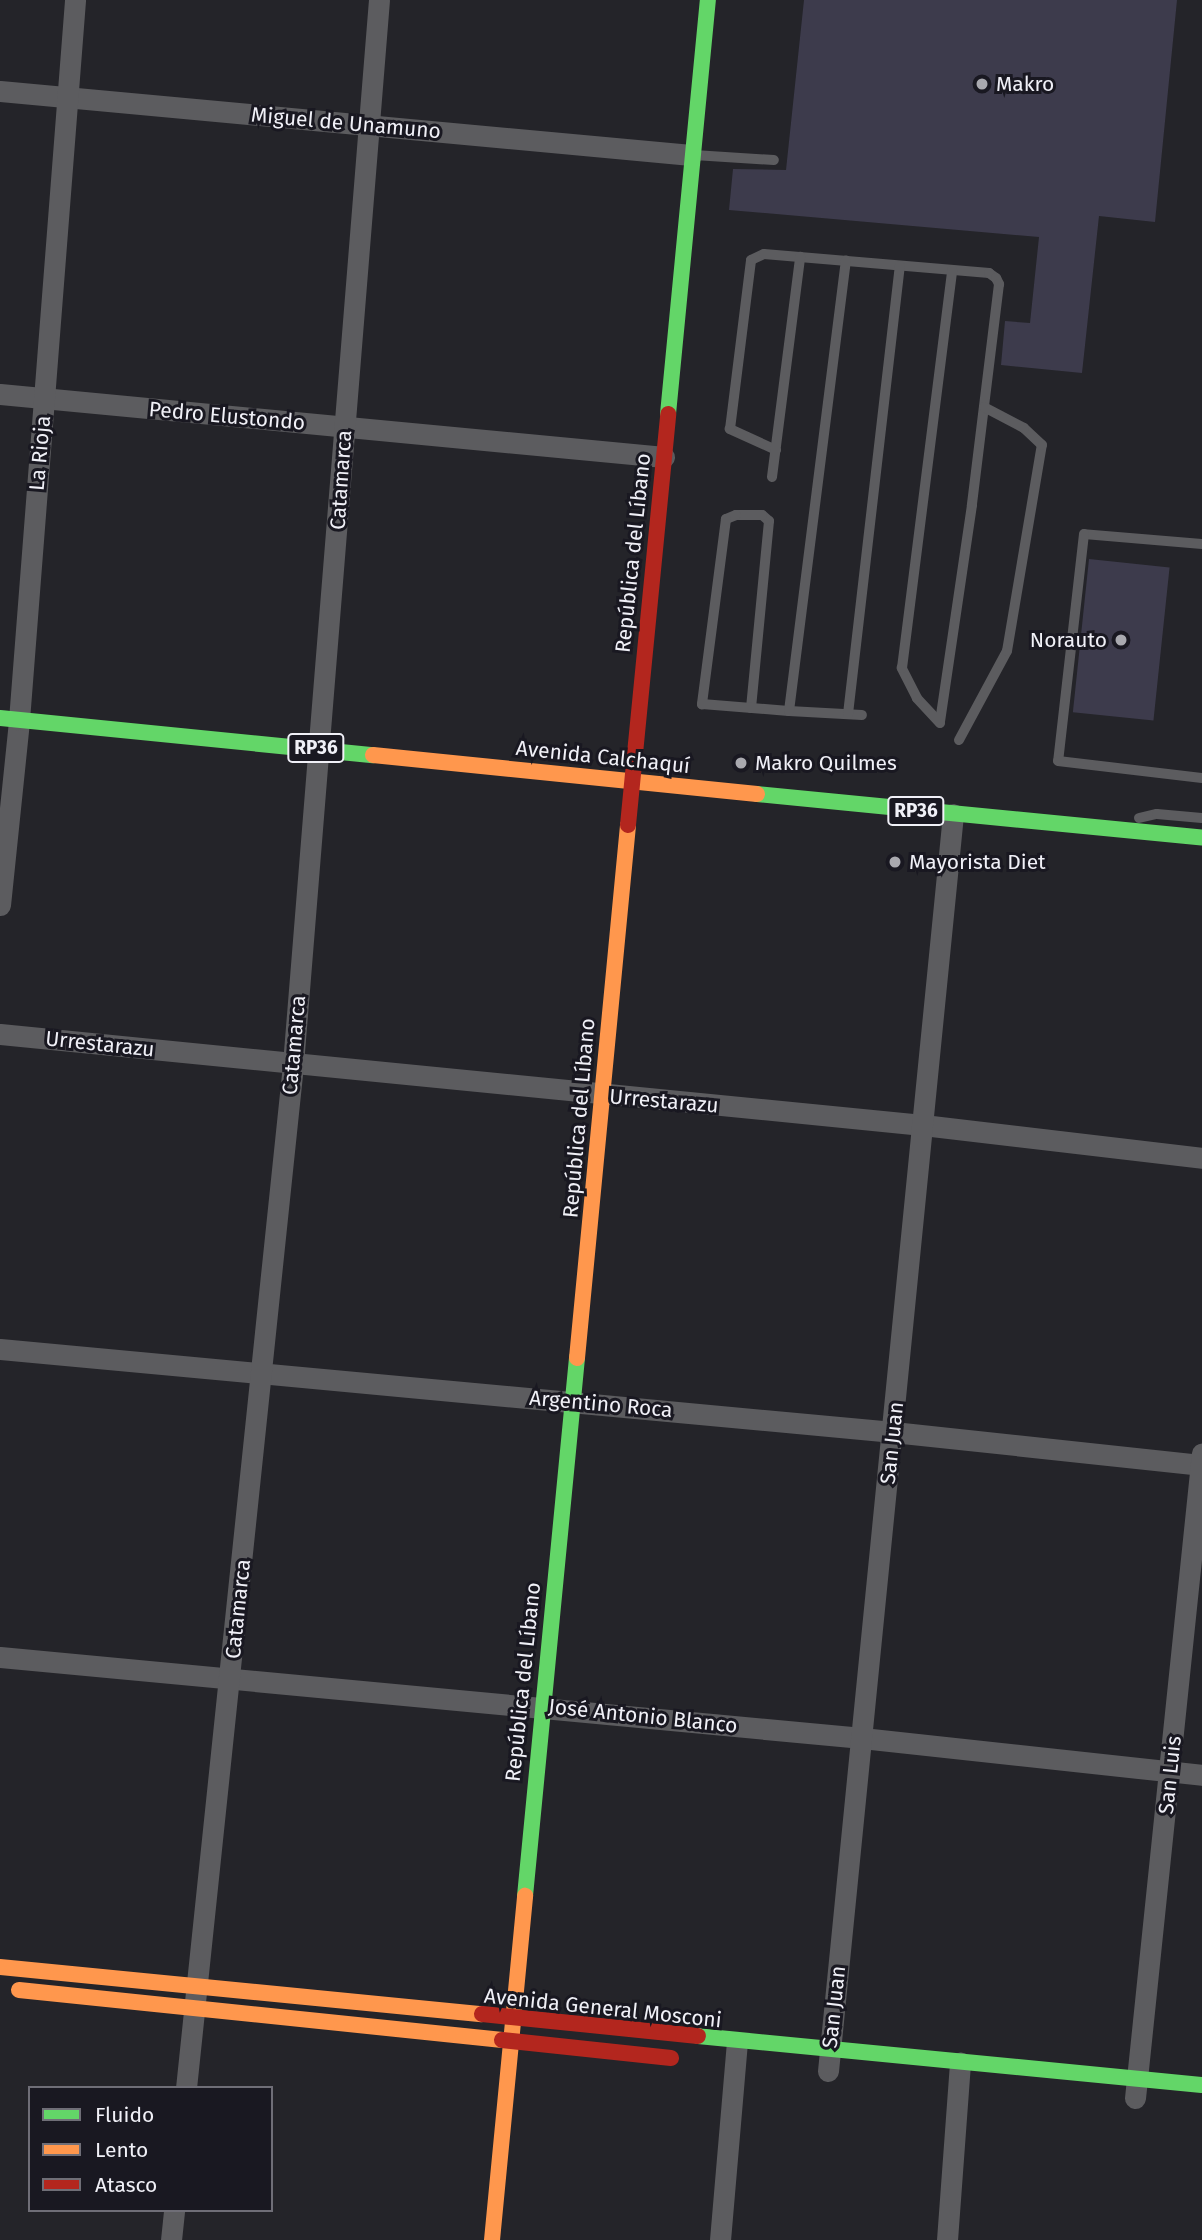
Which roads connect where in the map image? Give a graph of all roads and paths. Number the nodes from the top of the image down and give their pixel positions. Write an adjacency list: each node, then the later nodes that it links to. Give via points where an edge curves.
1 (75, 0): 5 (street, La Rioja)
2 (379, 0): 6 (street, Catamarca)
3 (708, 0): 7 (main road, República del Líbano)
4 (0, 91): 5 (street, Miguel de Unamuno)
5 (67, 98): 6 (street, Miguel de Unamuno); 14 (street, La Rioja)
6 (370, 125): 7 (street, Miguel de Unamuno); 16 (street, Catamarca)
7 (691, 155): 8 (lane); 18 (main road, República del Líbano)
8 (774, 160)
9 (800, 257): 10 (lane); 17 (lane); 17 (lane, via 764,254 751,260 731,416 730,429)
10 (846, 261): 11 (lane); 22 (lane)
11 (900, 266): 12 (lane); 23 (lane)
12 (952, 270): 15 (lane, via 989,273 999,284); 15 (lane, via 902,668 917,698 940,723 952,663)
13 (0, 394): 14 (street, Pedro Elustondo)
14 (45, 399): 16 (street, Pedro Elustondo); 25 (street, La Rioja)
15 (984, 407): 26 (lane, via 1024,428 1042,445 1007,651)
16 (344, 427): 18 (street, Pedro Elustondo); 27 (street, Catamarca)
17 (776, 450): 19 (lane)
18 (664, 457): 29 (main road, República del Líbano)
19 (772, 477)
20 (1202, 544): 28 (lane, via 1084,534 1058,761)
21 (751, 708): 21 (lane, via 769,521 762,515 736,515 726,519 702,704); 22 (lane)
22 (789, 711): 23 (lane)
23 (848, 714): 24 (lane)
24 (862, 715)
25 (9, 719): 27 (main road, Avenida Calchaquí / RP36); 34 (street, La Rioja)
26 (959, 740)
27 (320, 748): 29 (main road, Avenida Calchaquí / RP36); 36 (street, Catamarca)
28 (1202, 778)
29 (631, 781): 30 (main road, Avenida Calchaquí / RP36); 37 (main road, República del Líbano)
30 (953, 814): 32 (main road, Avenida Calchaquí / RP36); 38 (street, San Juan)
31 (1202, 818): 32 (lane, via 1157,814)
32 (1099, 828): 33 (main road, Avenida Calchaquí / RP36)
33 (1202, 838)
34 (0, 905)
35 (0, 1034): 36 (street, Urrestarazu)
36 (293, 1064): 37 (street, Urrestarazu); 41 (street, Catamarca)
37 (603, 1095): 38 (street, Urrestarazu); 42 (main road, República del Líbano)
38 (923, 1125): 39 (street, Urrestarazu); 43 (street, San Juan)
39 (1202, 1158)
40 (0, 1349): 41 (street, Argentino Roca)
41 (262, 1373): 42 (street, Argentino Roca); 46 (street, Catamarca)
42 (573, 1401): 43 (street, Argentino Roca); 47 (main road, República del Líbano)
43 (893, 1432): 44 (street, Argentino Roca); 48 (street, San Juan)
44 (1202, 1461): 49 (street, San Luis)
45 (0, 1657): 46 (street, José Antonio Blanco)
46 (230, 1678): 47 (street, José Antonio Blanco); 52 (street, Catamarca)
47 (541, 1706): 48 (street, José Antonio Blanco); 55 (main road, República del Líbano)
48 (862, 1738): 49 (street, José Antonio Blanco); 59 (street, San Juan)
49 (1170, 1772): 50 (street, José Antonio Blanco); 63 (street, San Luis)
50 (1202, 1775)
51 (0, 1966): 52 (main road, Avenida General Mosconi)
52 (197, 1987): 54 (street, Catamarca); 55 (main road, Avenida General Mosconi)
53 (0, 1988): 54 (main road, Avenida General Mosconi)
54 (194, 2009): 56 (main road, Avenida General Mosconi); 62 (street, Catamarca)
55 (513, 2020): 56 (main road, República del Líbano); 57 (main road, Avenida General Mosconi)
56 (511, 2043): 58 (main road, Avenida General Mosconi); 66 (main road, República del Líbano)
57 (736, 2058): 59 (main road, Avenida General Mosconi); 67 (street)
58 (683, 2059)
59 (828, 2066): 60 (main road, Avenida General Mosconi)
60 (959, 2078): 63 (main road, Avenida General Mosconi); 68 (street)
61 (1202, 2085): 63 (main road, Avenida General Mosconi)
62 (186, 2086)
63 (1136, 2093)
64 (174, 2212): 65 (street)
65 (171, 2240)
66 (492, 2240)
67 (720, 2240)
68 (947, 2240)

